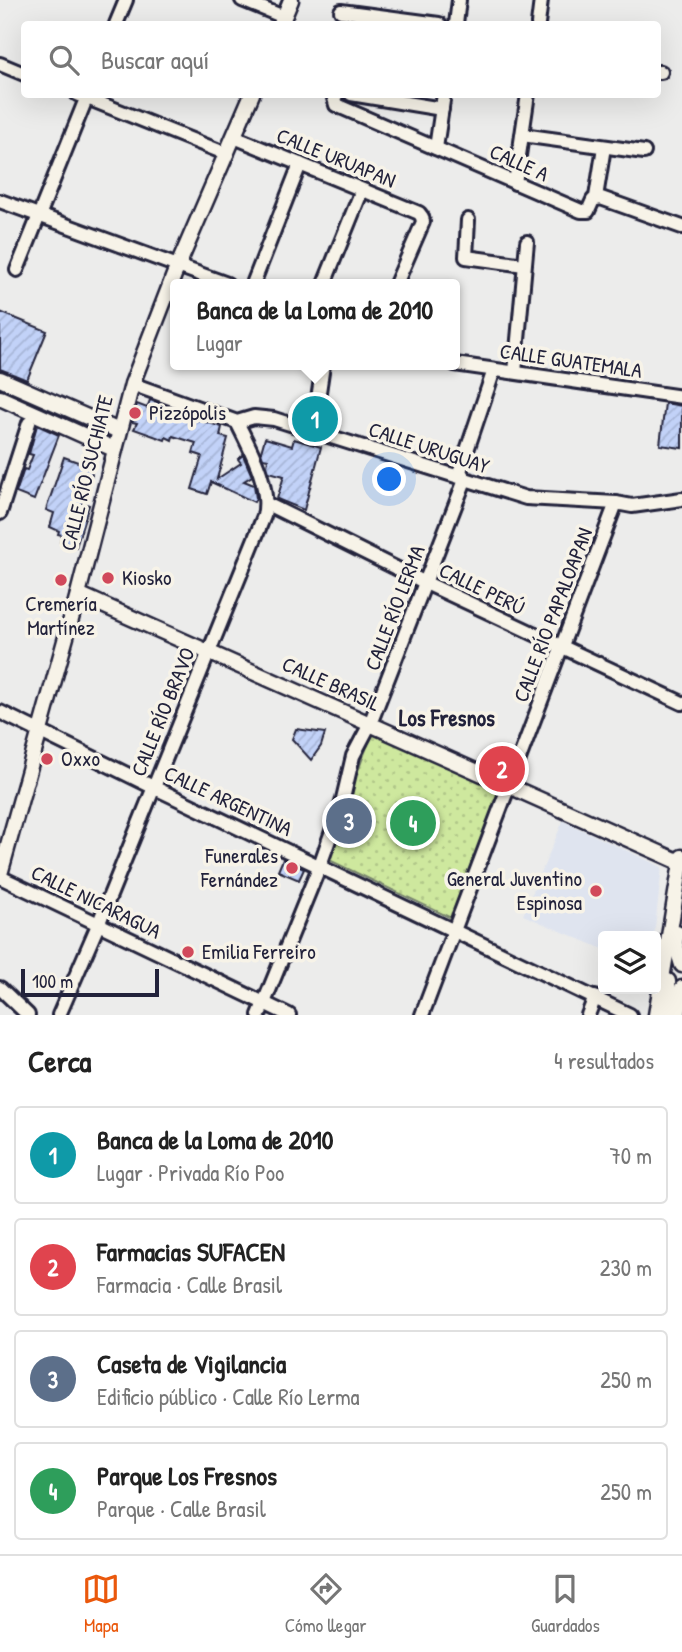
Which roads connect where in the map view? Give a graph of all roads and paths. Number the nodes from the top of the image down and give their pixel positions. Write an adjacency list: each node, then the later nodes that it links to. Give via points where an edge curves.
1 (126, 0): 7 (street)
2 (242, 0): 8 (street)
3 (291, 0): 8 (main road)
4 (459, 0): 10 (street)
5 (541, 0): 11 (street)
6 (341, 11): 9 (street)
7 (117, 21)
8 (283, 21)
9 (416, 21)
10 (456, 21)
11 (538, 21)
12 (0, 64): 13 (street)
13 (21, 73)
14 (82, 98): 33 (street)
15 (88, 98): 27 (street)
16 (250, 98): 23 (main road, CALLE RÍO SUCHIATE)
17 (375, 98): 21 (street)
18 (443, 98): 21 (street)
19 (527, 98): 22 (street)
20 (337, 100): 25 (street, CALLE A)
21 (442, 109): 25 (street)
22 (522, 135): 24 (street); 29 (street)
23 (234, 137): 27 (main road, CALLE RÍO SUCHIATE); 28 (street, CALLE URUAPAN)
24 (604, 147): 26 (street); 31 (street)
25 (436, 148): 29 (street, CALLE A)
26 (645, 152)
27 (227, 154): 37 (main road, CALLE RÍO SUCHIATE)
28 (300, 164): 30 (street, CALLE URUAPAN); 42 (street)
29 (515, 183): 31 (street, CALLE A, via 581,211 590,209)
30 (362, 190): 43 (street); 44 (street, CALLE URUAPAN, via 422,217)
31 (596, 197): 35 (street)
32 (0, 201): 33 (street)
33 (39, 216): 37 (street); 39 (street)
34 (468, 220): 38 (street, via 466,257)
35 (682, 227)
36 (527, 242): 38 (street)
37 (178, 265): 40 (main road, CALLE RÍO SUCHIATE); 41 (street)
38 (524, 265): 49 (street)
39 (17, 270)
40 (173, 279)
41 (214, 279)
42 (255, 279)
43 (326, 279)
44 (398, 279)
45 (170, 286): 51 (main road, CALLE RÍO SUCHIATE)
46 (460, 365): 48 (street, CALLE GUATEMALA)
47 (322, 370): 54 (street)
48 (494, 370): 49 (street, CALLE GUATEMALA); 59 (street, CALLE RÍO LERMA, via 460,471)
49 (515, 372): 53 (street, CALLE GUATEMALA)
50 (3, 380): 52 (main road); 57 (main road)
51 (132, 384): 55 (street, CALLE URUGUAY); 57 (main road, CALLE RÍO SUCHIATE)
52 (0, 397): 58 (main road)
53 (682, 397)
54 (315, 419)
55 (237, 422): 59 (street, CALLE URUGUAY, via 254,417 274,419); 62 (street)
56 (29, 423): 63 (street)
57 (119, 431): 58 (main road, CALLE RÍO SUCHIATE)
58 (114, 449): 65 (main road, CALLE RÍO SUCHIATE)
59 (465, 480): 61 (street, CALLE URUGUAY, via 539,501); 64 (street, CALLE RÍO LERMA)
60 (682, 499): 61 (street, CALLE URUGUAY, via 644,505)
61 (616, 503): 66 (street, CALLE RÍO PAPALOAPAN)
62 (267, 504): 64 (street, CALLE PERÚ); 67 (street, CALLE RÍO BRAVO)
63 (0, 513)
64 (426, 583): 66 (street, CALLE PERÚ); 70 (street, CALLE RÍO LERMA)
65 (78, 594): 67 (main road, CALLE BRASIL); 71 (main road, CALLE RÍO SUCHIATE)
66 (561, 648): 68 (street, CALLE PERÚ); 72 (street, CALLE RÍO PAPALOAPAN)
67 (207, 652): 70 (main road, CALLE BRASIL); 73 (street, CALLE RÍO BRAVO)
68 (682, 703)
69 (0, 712): 71 (street, CALLE ARGENTINA)
70 (370, 724): 72 (main road, CALLE BRASIL); 75 (street, CALLE RÍO LERMA, via 352,756 342,803)
71 (40, 730): 73 (street, CALLE ARGENTINA); 76 (main road, CALLE RÍO SUCHIATE)
72 (510, 786): 74 (main road, CALLE BRASIL); 79 (street, CALLE RÍO PAPALOAPAN)
73 (153, 788): 75 (street, CALLE ARGENTINA); 78 (street, CALLE RÍO BRAVO)
74 (682, 862): 81 (main road)
75 (320, 865): 79 (street, CALLE ARGENTINA); 85 (street, CALLE RÍO LERMA)
76 (0, 875): 78 (street, CALLE NICARAGUA)
77 (682, 903): 80 (main road, via 676,943)
78 (98, 925): 85 (street, CALLE NICARAGUA); 87 (street, CALLE RÍO BRAVO)
79 (454, 929): 84 (street, CALLE ARGENTINA); 89 (street, CALLE RÍO PAPALOAPAN)
80 (682, 965)
81 (664, 970): 92 (main road); 93 (main road)
82 (0, 988): 86 (street)
83 (682, 988): 94 (main road)
84 (595, 998): 90 (street); 91 (street, CALLE ARGENTINA)
85 (261, 1009): 88 (street, CALLE NICARAGUA)
86 (28, 1015)
87 (59, 1015)
88 (289, 1015)
89 (422, 1015)
90 (588, 1015)
91 (630, 1015)
92 (656, 1015)
93 (669, 1015)
94 (678, 1015)

